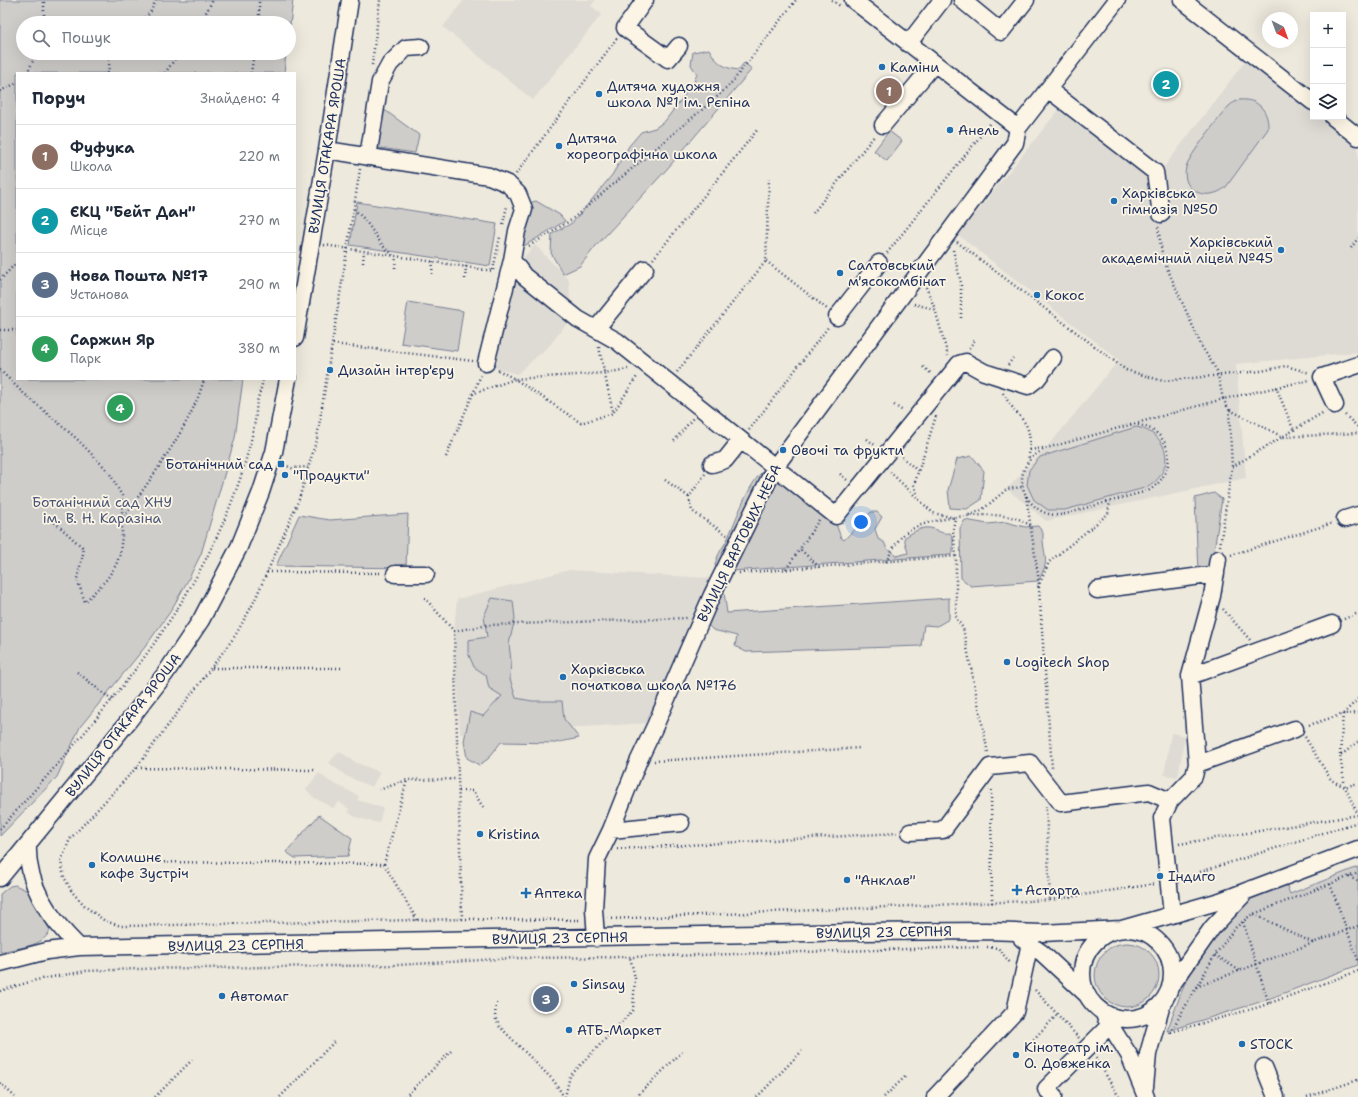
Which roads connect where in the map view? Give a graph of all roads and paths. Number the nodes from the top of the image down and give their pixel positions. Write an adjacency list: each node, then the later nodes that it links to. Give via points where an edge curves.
1 (44, 0): 15 (path)
2 (156, 0): 16 (path)
3 (213, 0): 17 (path)
4 (260, 0): 18 (path)
5 (350, 0): 43 (street, ВУЛИЦЯ ОТАКАРА ЯРОША)
6 (380, 0): 28 (path)
7 (645, 0): 19 (street)
8 (796, 0): 50 (path, via 733,81 718,96)
9 (853, 0): 20 (street)
10 (942, 0): 20 (street)
11 (962, 0): 12 (street, via 1001,32)
12 (1026, 0)
13 (1118, 0): 34 (street, ВУЛИЦЯ ВАРТОВИХ НЕБА)
14 (1182, 0): 36 (street)
15 (44, 16)
16 (147, 16)
17 (204, 16)
18 (259, 16)
19 (624, 28): 21 (street, via 668,59); 46 (path)
20 (908, 44): 27 (street)
21 (679, 46)
22 (421, 47): 44 (street, via 406,48 390,64 380,82)
23 (34, 60): 29 (path)
24 (110, 60): 30 (path)
25 (174, 60): 31 (path)
26 (253, 60): 32 (path)
27 (934, 64): 39 (street); 40 (street)
28 (372, 71)
29 (28, 72)
30 (108, 72)
31 (166, 72)
32 (251, 72)
33 (16, 84): 35 (path)
34 (1048, 89): 40 (street, ВУЛИЦЯ ВАРТОВИХ НЕБА); 49 (street, via 1155,172)
35 (0, 91)
36 (1310, 100)
37 (1338, 120): 42 (street)
38 (990, 124): 63 (path)
39 (883, 125): 48 (path)
40 (1018, 128): 51 (street, ВУЛИЦЯ ВАРТОВИХ НЕБА, via 1015,143)
41 (758, 129): 66 (path)
42 (1357, 133)
43 (327, 150): 44 (street); 53 (street, ВУЛИЦЯ ОТАКАРА ЯРОША)
44 (365, 156): 46 (street, via 489,176); 47 (path)
45 (769, 179): 60 (path)
46 (508, 184): 58 (street, via 518,194 524,209)
47 (353, 209): 54 (path); 57 (path)
48 (814, 213)
49 (1159, 217): 93 (path, via 1163,259 1202,347)
50 (570, 220)
51 (948, 235): 67 (street, ВУЛИЦЯ ВАРТОВИХ НЕБА); 75 (path, via 961,283); 93 (path, via 1126,370 1164,381)
52 (1358, 238): 55 (path)
53 (312, 244): 54 (path); 79 (street, ВУЛИЦЯ ОТАКАРА ЯРОША)
54 (347, 248): 56 (path); 81 (path)
55 (1350, 248)
56 (364, 251): 57 (path); 62 (path)
57 (394, 255): 59 (path); 65 (path)
58 (512, 260): 71 (street); 76 (street, via 524,276 578,319)
59 (433, 261): 64 (path); 68 (path)
60 (766, 261): 74 (path); 99 (path)
61 (16, 263): 70 (path)
62 (363, 263)
63 (879, 263): 74 (street)
64 (466, 266): 69 (path); 71 (path, via 493,270 496,278)
65 (395, 268)
66 (645, 269): 76 (street)
67 (920, 272): 72 (street, ВУЛИЦЯ ВАРТОВИХ НЕБА); 73 (path)
68 (432, 274)
69 (465, 278)
70 (0, 280)
71 (507, 281): 84 (street)
72 (898, 300): 73 (path); 127 (street, ВУЛИЦЯ ВАРТОВИХ НЕБА)
73 (934, 309): 89 (path)
74 (837, 317): 116 (path)
75 (961, 319)
76 (596, 329): 85 (street, via 617,341); 90 (path)
77 (0, 330): 78 (path)
78 (16, 330)
79 (296, 332)
80 (975, 340): 82 (path)
81 (333, 344): 84 (path); 126 (path, via 317,438)
82 (969, 349)
83 (1053, 358): 92 (street, via 1037,379 1028,386)
84 (486, 363): 95 (path); 101 (path)
85 (645, 365): 90 (path); 99 (street); 107 (path)
86 (1358, 365): 94 (street)
87 (923, 367): 91 (path)
88 (0, 370): 143 (path, via 77,439 109,472 122,496)
89 (952, 372): 92 (street, via 959,364 966,362); 127 (street, via 836,516)
90 (605, 373): 95 (path); 107 (path)
91 (932, 374)
92 (996, 376): 120 (path, via 1005,398 1025,422 1030,435)
93 (1218, 376): 94 (path, via 1286,366); 102 (path)
94 (1322, 377): 100 (path); 104 (street)
95 (515, 379): 101 (path); 107 (path, via 581,423)
96 (204, 380): 143 (path, via 182,428)
97 (263, 380): 171 (path, via 252,438 242,474 214,544 150,651)
98 (288, 380): 197 (street, ВУЛИЦЯ ОТАКАРА ЯРОША, via 274,452 261,492 240,547 201,620 161,680)
99 (668, 383): 105 (street)
100 (1276, 387): 102 (path); 112 (path)
101 (472, 394): 121 (path)
102 (1223, 399): 106 (path); 110 (path)
103 (894, 405): 108 (path)
104 (1335, 405): 111 (path); 112 (path)
105 (701, 409): 116 (street); 117 (path)
106 (1229, 410): 114 (path); 128 (path)
107 (613, 412)
108 (903, 412)
109 (936, 414): 129 (path)
110 (1130, 424): 119 (path); 138 (path, via 1146,426 1160,436 1168,450 1168,466 1155,487)
111 (1358, 427)
112 (1294, 431): 114 (path)
113 (1358, 433): 114 (path)
114 (1283, 437): 128 (path)
115 (867, 439): 118 (path)
116 (741, 440): 125 (street, via 725,460); 127 (street)
117 (674, 441)
118 (876, 446)
119 (1047, 448): 120 (path); 123 (path, via 1037,452)
120 (1030, 450): 123 (path)
121 (446, 457)
122 (903, 458): 129 (path)
123 (1028, 461): 134 (path, via 1023,473)
124 (281, 464): 126 (path, via 292,468)
125 (712, 464): 136 (path)
126 (308, 467): 153 (path, via 296,507)
127 (775, 467): 146 (street, ВУЛИЦЯ ВАРТОВИХ НЕБА)
128 (1232, 467): 151 (path)
129 (918, 471): 137 (path, via 914,485)
130 (840, 474): 133 (path)
131 (892, 474): 137 (path)
132 (665, 480): 136 (path)
133 (848, 481)
134 (1023, 487): 135 (path); 139 (path, via 1007,489 982,510)
135 (1026, 496): 138 (path, via 1030,503 1042,512 1058,515); 145 (path)
136 (688, 497): 146 (path, via 692,511)
137 (918, 498): 141 (path, via 933,512)
138 (1110, 501): 157 (path, via 1108,514 1049,562)
139 (968, 515): 141 (path); 145 (path, via 989,514 1017,518)
140 (1351, 517): 151 (path)
141 (955, 518): 148 (path, via 952,530); 149 (path, via 925,524 909,531 896,543)
142 (52, 519): 143 (path, via 82,548 77,579 84,602 107,579 116,565 120,554)
143 (122, 521)
144 (818, 521): 147 (path)
145 (1032, 527): 157 (path)
146 (737, 542): 156 (street, ВУЛИЦЯ ВАРТОВИХ НЕБА)
147 (800, 549): 150 (path); 152 (path)
148 (956, 556): 149 (path); 163 (path, via 956,618)
149 (886, 562): 150 (path)
150 (820, 567): 152 (path)
151 (1217, 567): 158 (street); 159 (street)
152 (786, 569): 156 (path)
153 (267, 572): 154 (path); 166 (path, via 235,636)
154 (395, 574): 155 (street)
155 (426, 574)
156 (723, 574): 161 (street, ВУЛИЦЯ ВАРТОВИХ НЕБА)
157 (1038, 588): 186 (path, via 1045,650 1053,777)
158 (1097, 590)
159 (1212, 596): 165 (path); 169 (street)
160 (424, 597): 164 (path)
161 (702, 618): 164 (path, via 489,625); 178 (street, ВУЛИЦЯ ВАРТОВИХ НЕБА)
162 (1332, 624): 165 (street)
163 (963, 628)
164 (454, 631): 182 (path)
165 (1258, 651): 169 (street)
166 (211, 668): 167 (path); 180 (path)
167 (341, 668)
168 (77, 672): 171 (path)
169 (1190, 676): 179 (street)
170 (1358, 699): 173 (path)
171 (113, 700): 194 (path)
172 (1358, 713): 173 (path)
173 (1343, 714): 174 (path); 177 (path)
174 (1297, 729): 179 (street); 185 (path, via 1331,780)
175 (1358, 742): 177 (path)
176 (860, 748): 178 (path)
177 (1340, 756): 185 (path)
178 (638, 762): 195 (street, ВУЛИЦЯ ВАРТОВИХ НЕБА)
179 (1197, 764): 189 (street, via 1194,776)
180 (136, 768): 181 (path); 214 (path, via 70,839 61,861 64,877 72,892 86,907 105,921 121,926)
181 (316, 770)
182 (458, 779): 183 (path); 188 (path)
183 (407, 780): 187 (path); 202 (path)
184 (1358, 782): 185 (path)
185 (1345, 787): 191 (path)
186 (1050, 789): 189 (street, via 1060,803 1149,792); 196 (street, via 1030,764 990,767 943,830); 210 (path, via 1045,811)
187 (380, 790)
188 (459, 791): 190 (path, via 473,791); 213 (path)
189 (1170, 800): 198 (street, via 1162,818)
190 (483, 807)
191 (1358, 815): 198 (path)
192 (1358, 822): 207 (path)
193 (681, 823): 195 (street)
194 (0, 829)
195 (611, 830): 200 (street, ВУЛИЦЯ ВАРТОВИХ НЕБА)
196 (910, 832): 200 (path)
197 (28, 846): 205 (street, ВУЛИЦЯ ОТАКАРА ЯРОША); 224 (street, via 29,868 37,891 55,921)
198 (1165, 846): 207 (street)
199 (1358, 849): 209 (street, ВУЛИЦЯ 23 СЕРПНЯ)
200 (602, 850): 215 (street, ВУЛИЦЯ ВАРТОВИХ НЕБА, via 597,859)
201 (148, 862): 202 (path)
202 (384, 864): 214 (path)
203 (1358, 873): 204 (path)
204 (1348, 877): 206 (path); 208 (path)
205 (0, 878)
206 (1358, 881)
207 (1169, 882): 210 (path); 212 (street)
208 (1330, 884): 211 (path); 219 (path)
209 (1247, 892): 212 (street, ВУЛИЦЯ 23 СЕРПНЯ); 236 (street, ВУЛИЦЯ 23 СЕРПНЯ, via 1212,928)
210 (1050, 900): 215 (path)
211 (1253, 914): 216 (path); 223 (path)
212 (1172, 915): 218 (street, ВУЛИЦЯ 23 СЕРПНЯ)
213 (462, 918): 214 (path); 215 (path)
214 (417, 920)
215 (595, 920): 221 (street, ВУЛИЦЯ ВАРТОВИХ НЕБА)
216 (1242, 922): 226 (path); 230 (path)
217 (1358, 926): 219 (path)
218 (1122, 929): 220 (street, ВУЛИЦЯ 23 СЕРПНЯ); 236 (street, ВУЛИЦЯ 23 СЕРПНЯ, via 1142,931 1162,946 1172,968); 237 (street, ВУЛИЦЯ 23 СЕРПНЯ, via 1096,942 1085,959 1082,978)
219 (1347, 930): 223 (path); 228 (path)
220 (1008, 933): 221 (street, ВУЛИЦЯ 23 СЕРПНЯ, via 857,932); 222 (street)
221 (596, 938): 224 (street, ВУЛИЦЯ 23 СЕРПНЯ)
222 (1030, 943): 233 (street); 237 (street)
223 (1313, 944): 230 (path)
224 (79, 947): 229 (street, ВУЛИЦЯ 23 СЕРПНЯ, via 47,951)
225 (998, 948): 227 (path)
226 (1215, 955): 231 (path); 234 (path)
227 (630, 957): 235 (path, via 514,958 399,965 86,971 36,980); 260 (path, via 635,978 633,1010 570,1076)
228 (1358, 960)
229 (0, 963)
230 (1256, 965): 231 (path); 239 (path)
231 (1240, 971): 234 (path)
232 (1358, 971): 239 (path)
233 (1023, 978): 241 (path); 264 (street, via 1015,1012)
234 (1196, 987): 243 (path)
235 (0, 991)
236 (1166, 994): 240 (street, ВУЛИЦЯ 23 СЕРПНЯ, via 1144,1015 1130,1019 1114,1017); 267 (street, ВУЛИЦЯ 23 СЕРПНЯ, via 1148,1054 1145,1074)
237 (1088, 997): 240 (street, ВУЛИЦЯ 23 СЕРПНЯ)
238 (496, 1004): 260 (path, via 495,1017 500,1026 554,1081)
239 (1269, 1004): 243 (path)
240 (1100, 1010): 242 (street)
241 (1057, 1015): 246 (path); 247 (path)
242 (1110, 1025): 247 (street); 267 (street, via 1129,1055)
243 (1171, 1032): 244 (path)
244 (1169, 1037)
245 (336, 1040): 258 (path)
246 (1028, 1045)
247 (1088, 1047): 265 (street, via 1046,1089 1054,1096); 266 (path, via 1106,1072)
248 (453, 1048): 259 (path)
249 (802, 1050): 262 (path)
250 (682, 1052): 261 (path)
251 (193, 1058): 257 (path)
252 (1264, 1067): 268 (street)
253 (906, 1077): 263 (path)
254 (1358, 1080): 269 (path)
255 (0, 1083): 256 (path)
256 (15, 1097)
257 (155, 1097)
258 (280, 1097)
259 (405, 1097)
260 (565, 1097)
261 (636, 1097)
262 (757, 1097)
263 (884, 1097)
264 (935, 1097)
265 (1052, 1097)
266 (1119, 1097)
267 (1146, 1097)
268 (1276, 1097)
269 (1307, 1097)

